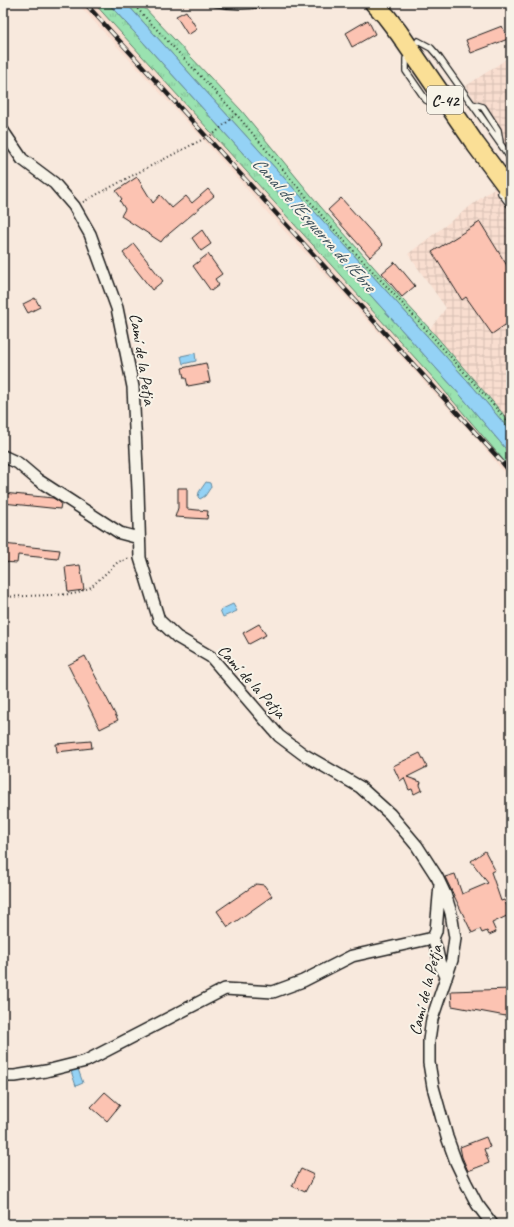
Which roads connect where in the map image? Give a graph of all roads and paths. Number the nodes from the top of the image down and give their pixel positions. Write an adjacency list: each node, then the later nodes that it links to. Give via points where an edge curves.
1 (132, 3): 12 (path)
2 (215, 3): 3 (lane, via 238,6)
3 (265, 3)
4 (381, 4): 5 (lane); 6 (main road, C-42); 17 (main road, C-42)
5 (387, 27)
6 (418, 41): 15 (lane, via 431,48); 16 (main road, C-42)
7 (402, 53): 8 (lane)
8 (406, 59): 9 (lane); 11 (lane, via 406,71 421,93 426,100)
9 (411, 65)
10 (432, 95): 11 (lane)
11 (440, 107): 13 (lane)
12 (236, 114): 18 (path, via 219,130); 20 (path, via 329,224)
13 (445, 114)
14 (3, 132): 18 (street, Camí de la Petja, via 22,159 54,183)
15 (511, 159)
16 (511, 173)
17 (503, 188): 19 (lane)
18 (74, 206): 22 (street, Camí de la Petja, via 90,234 117,308 133,387)
19 (511, 206)
20 (511, 425)
21 (3, 456): 22 (street, via 18,463 38,480 120,533)
22 (139, 538): 23 (street, Camí de la Petja)
23 (140, 558): 24 (path, via 128,558 118,562 91,587 74,594); 25 (street, Camí de la Petja, via 159,620 177,637 210,657 279,736 360,787 390,814 417,846)
24 (3, 597)
25 (440, 884): 26 (street, via 436,931); 27 (street, Camí de la Petja, via 451,913 455,938 452,960)
26 (433, 938): 27 (street, via 440,965); 28 (street, via 352,956 303,981 273,992 225,989 86,1061 46,1071)
27 (446, 976): 29 (street, Camí de la Petja, via 432,1019 429,1040 433,1087 456,1162 474,1199)
28 (3, 1076)
29 (492, 1224)

